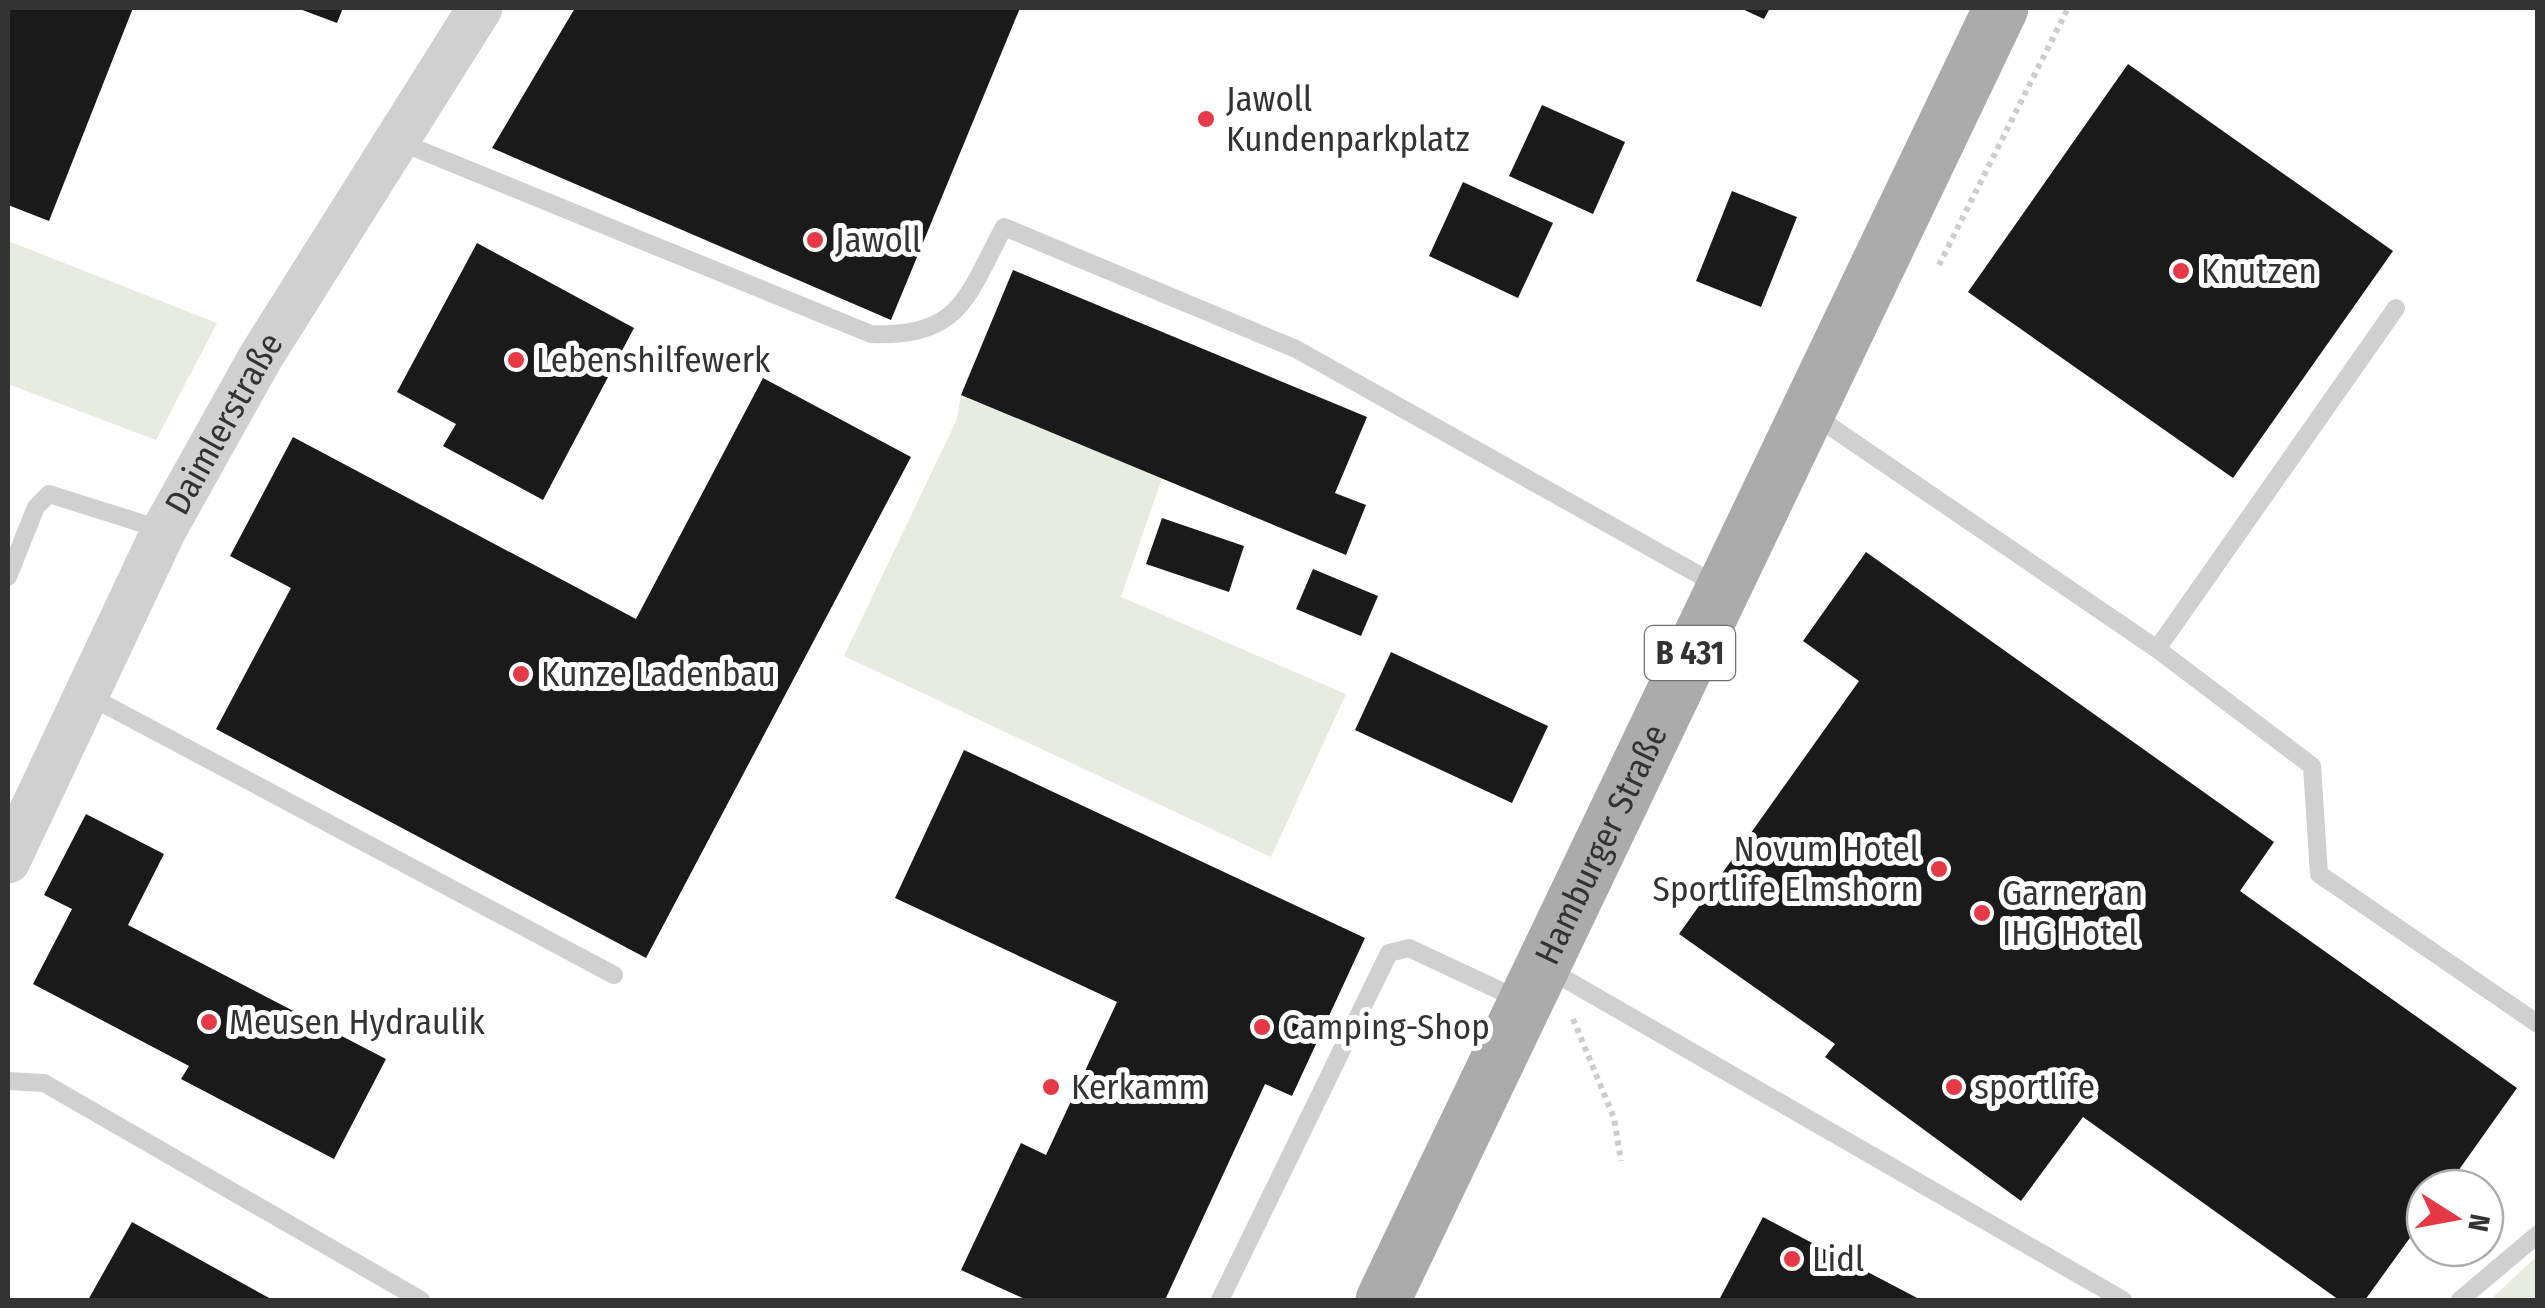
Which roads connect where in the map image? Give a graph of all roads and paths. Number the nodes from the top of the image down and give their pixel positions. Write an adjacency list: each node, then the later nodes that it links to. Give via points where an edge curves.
1 (480, 8): 3 (street, Daimlerstraße)
2 (2002, 8): 5 (main road, Hamburger Straße / B 431)
3 (397, 141): 6 (street, Daimlerstraße, via 260,358); 8 (lane, via 870,334 914,335 959,310 1004,227 1296,348)
4 (2396, 308): 9 (lane)
5 (1808, 412): 8 (main road, Hamburger Straße / B 431); 9 (lane)
6 (164, 530): 7 (lane, via 49,494 36,507); 10 (street, Daimlerstraße)
7 (8, 576)
8 (1720, 588): 13 (main road, Hamburger Straße / B 431)
9 (2157, 649): 14 (lane, via 2312,766 2319,874)
10 (86, 694): 11 (street, Daimlerstraße); 12 (lane)
11 (8, 861)
12 (614, 975)
13 (1546, 995): 16 (path, via 1614,1118); 19 (lane, via 1409,948 1390,953); 20 (main road, Hamburger Straße / B 431); 21 (lane)
14 (2538, 1024)
15 (8, 1082): 18 (lane, via 44,1083)
16 (1621, 1161)
17 (2538, 1234): 22 (lane)
18 (421, 1300)
19 (1220, 1300)
20 (1383, 1300)
21 (2123, 1300)
22 (2460, 1300)

